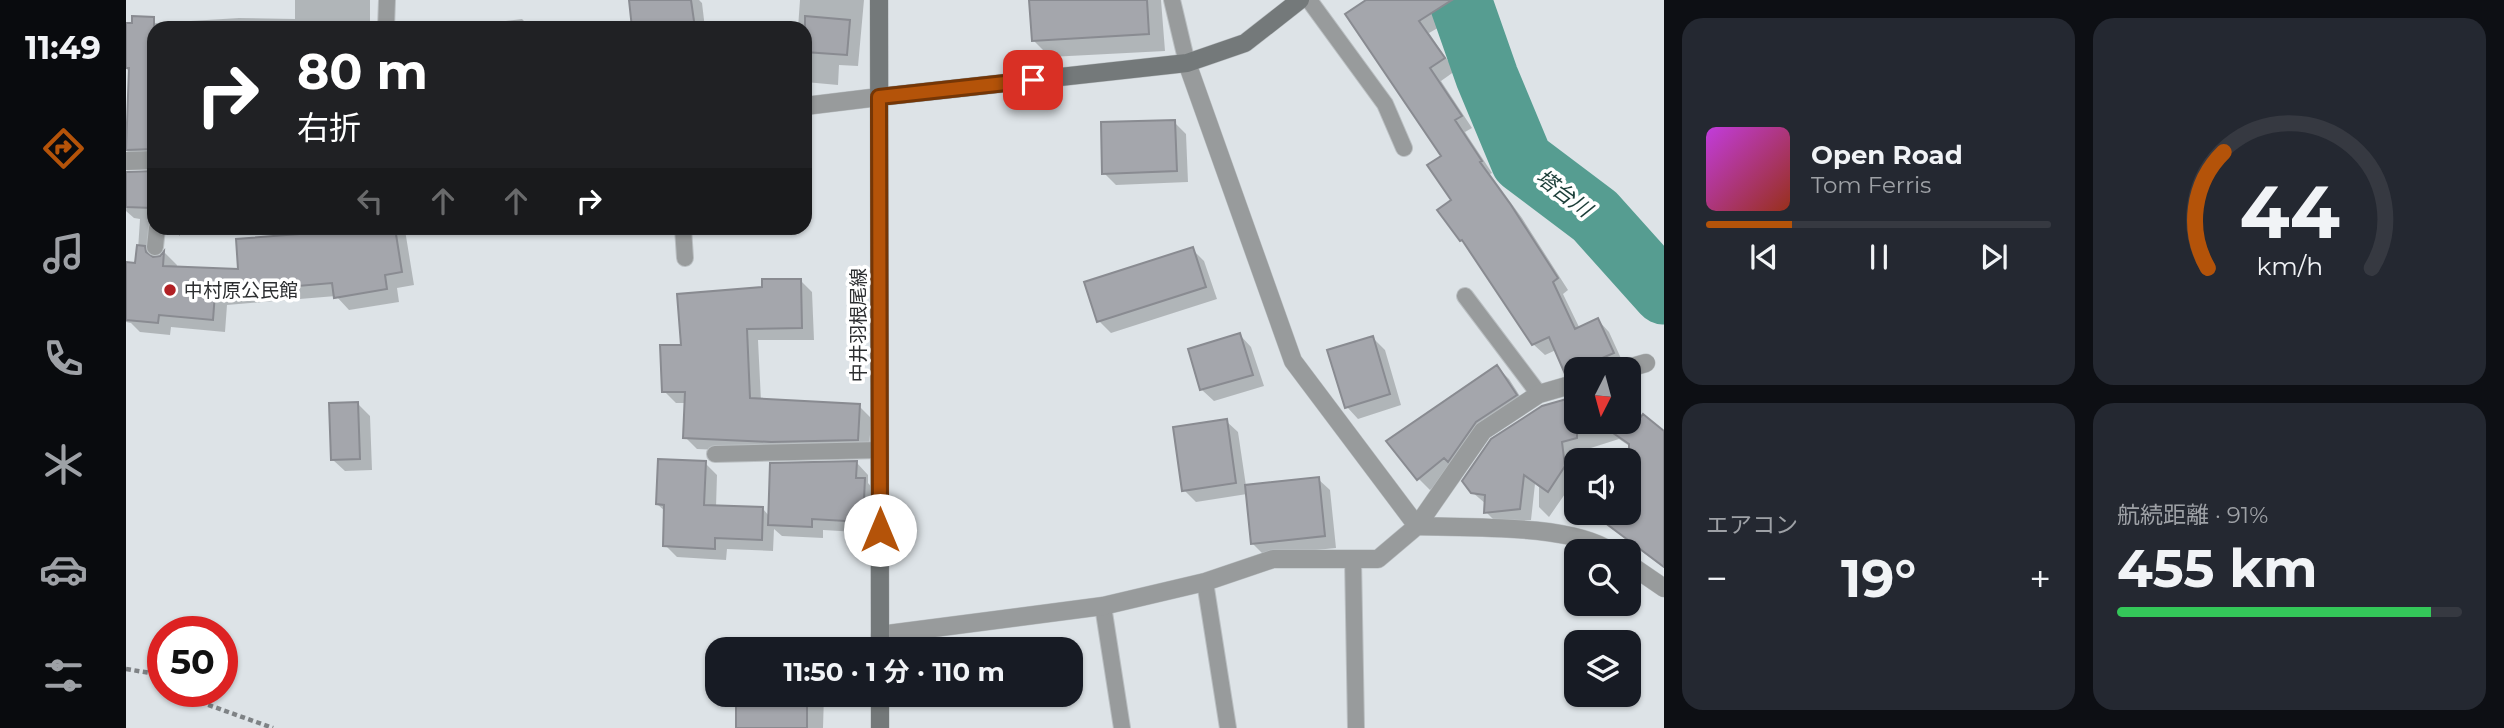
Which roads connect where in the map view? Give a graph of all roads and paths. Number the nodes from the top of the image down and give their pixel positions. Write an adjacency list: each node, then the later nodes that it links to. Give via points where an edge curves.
1 (387, 0): 6 (lane)
2 (879, 0): 8 (main road, 中井羽根尾線)
3 (1172, 0): 7 (lane)
4 (1300, 0): 7 (main road, via 1245,43)
5 (1308, 0): 10 (lane, via 1385,104)
6 (386, 21)
7 (1187, 63): 8 (main road); 24 (street, via 1293,361)
8 (879, 97): 9 (street); 22 (main road, 中井羽根尾線)
9 (812, 105)
10 (1404, 148)
11 (147, 160): 12 (street)
12 (126, 161)
13 (156, 235): 15 (lane)
14 (683, 235): 16 (lane)
15 (155, 247)
16 (685, 258)
17 (1465, 296): 21 (lane)
18 (1646, 363): 19 (street)
19 (1642, 364)
20 (1564, 387): 21 (street)
21 (1539, 394): 24 (street, via 1483,431)
22 (880, 450): 23 (lane); 31 (main road, 中井羽根尾線)
23 (715, 454)
24 (1418, 526): 25 (street, via 1524,529); 26 (street, via 1378,559)
25 (1581, 539)
26 (1353, 559): 28 (street, via 1273,559); 41 (lane)
27 (1641, 572): 29 (street)
28 (1205, 582): 30 (street); 40 (lane)
29 (1664, 587)
30 (1103, 606): 32 (street); 39 (lane)
31 (880, 637)
32 (911, 637)
33 (126, 669): 34 (path)
34 (147, 672)
35 (214, 707): 37 (path)
36 (880, 707): 38 (main road)
37 (274, 728)
38 (880, 728)
39 (1122, 728)
40 (1227, 728)
41 (1356, 728)

